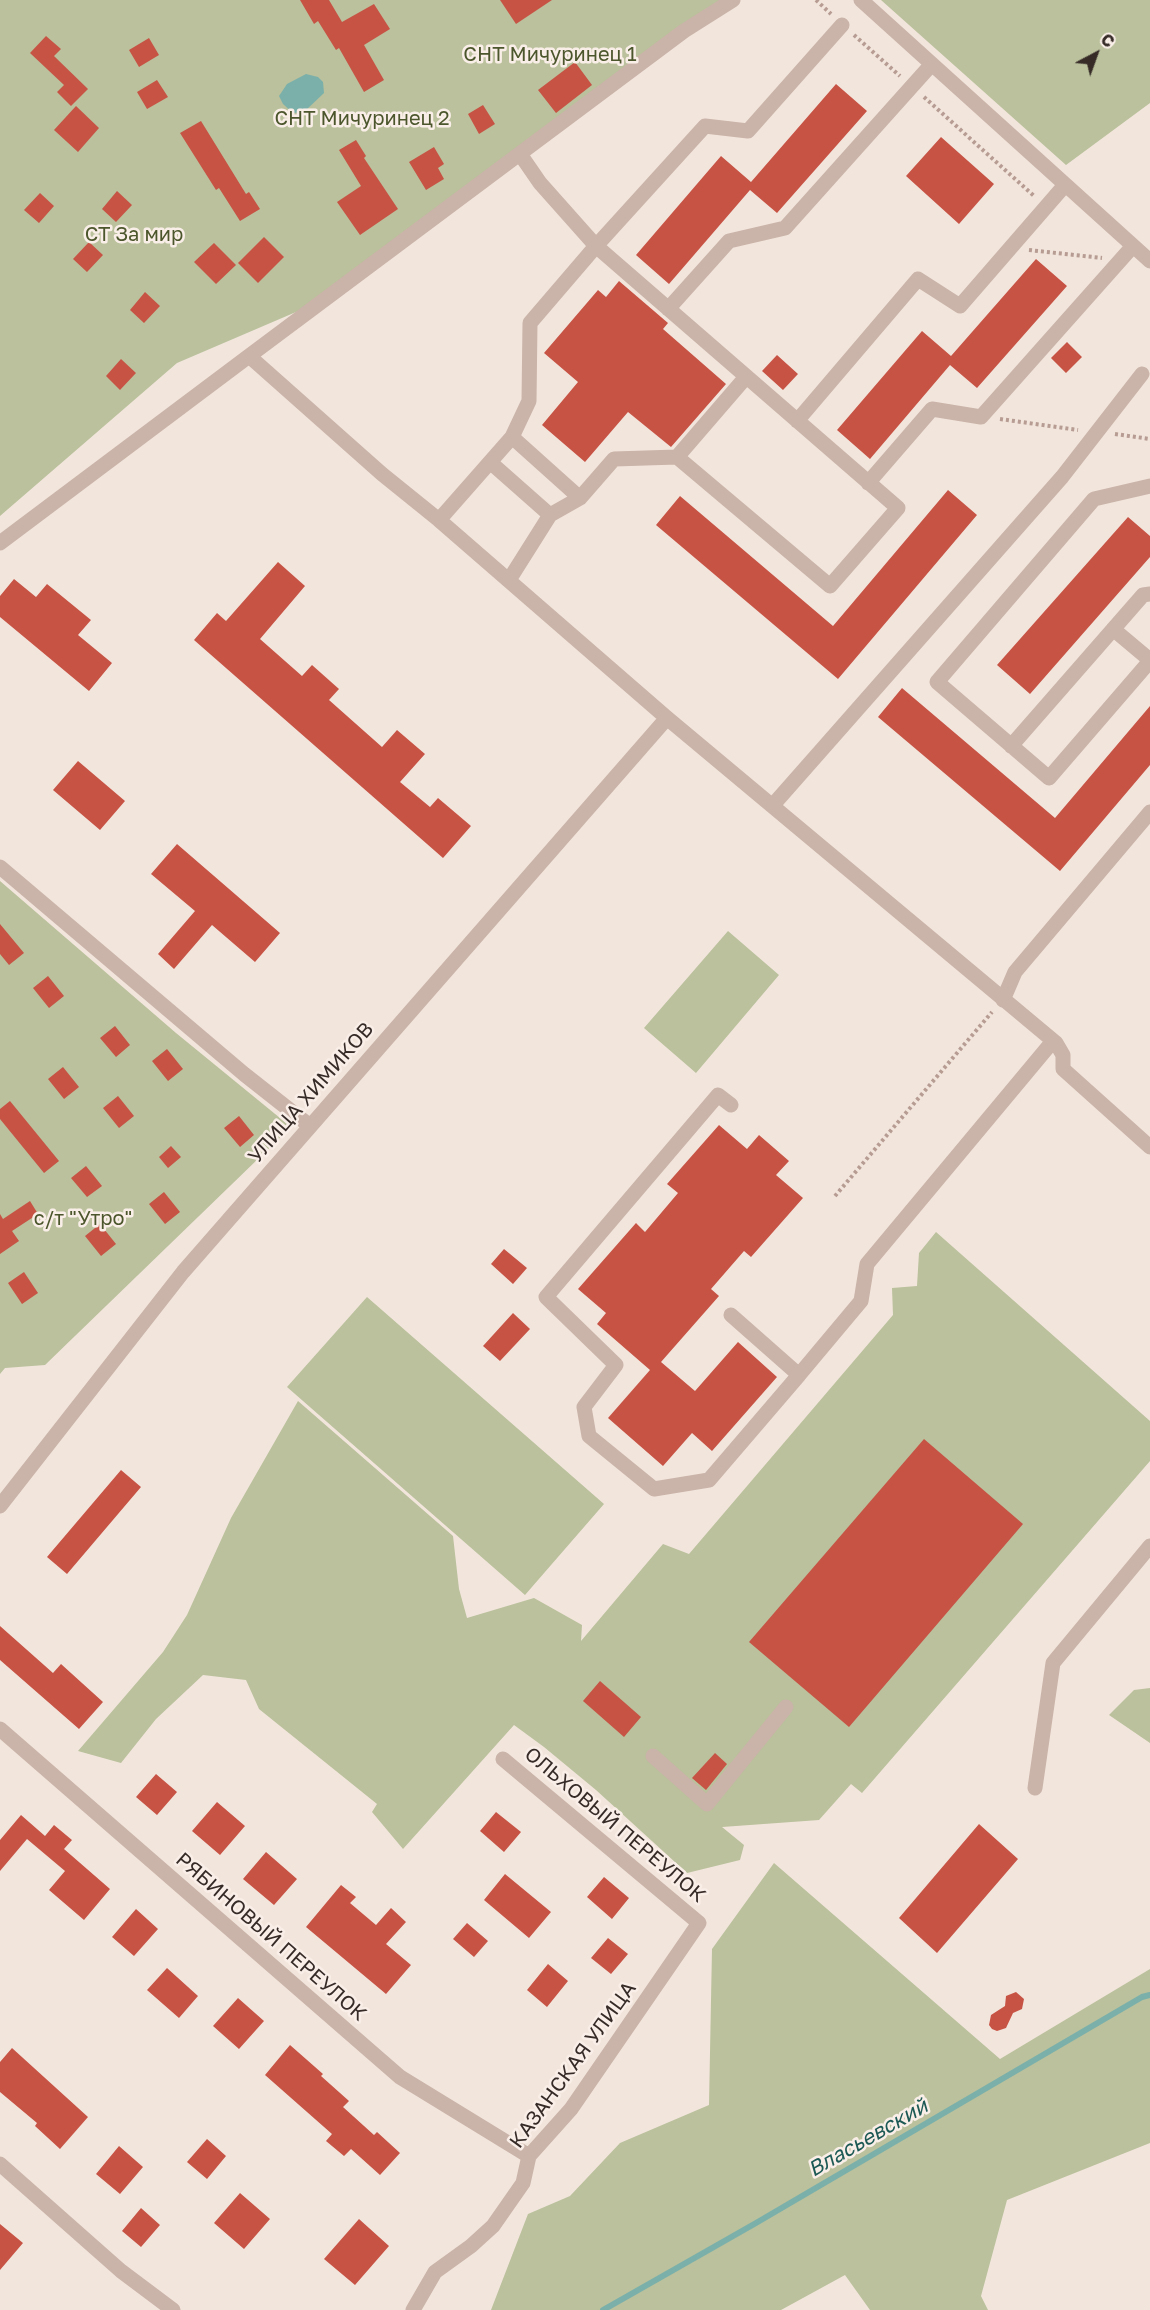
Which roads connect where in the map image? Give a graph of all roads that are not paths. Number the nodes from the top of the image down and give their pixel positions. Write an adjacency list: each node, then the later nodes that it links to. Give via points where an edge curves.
1 (733, 0): 5 (street, via 684,31)
2 (861, 0): 4 (street)
3 (842, 25): 7 (street, via 748,131 705,126)
4 (931, 65): 6 (street); 10 (street, via 785,228 729,241)
5 (520, 154): 7 (street, via 540,183); 11 (street)
6 (1065, 185): 8 (street); 14 (street, via 960,306 918,279)
7 (596, 246): 10 (street); 15 (street, via 530,322 529,401)
8 (1133, 246): 9 (street); 18 (street, via 981,417 932,409)
9 (1150, 261)
10 (668, 309): 13 (street)
11 (249, 356): 22 (street); 23 (street)
12 (1142, 374): 30 (street, via 1062,477)
13 (746, 377): 14 (street); 16 (street)
14 (797, 422): 18 (street)
15 (512, 437): 17 (street); 20 (street)
16 (677, 457): 18 (street, via 830,586 898,508); 20 (street, via 614,459)
17 (490, 462): 21 (street); 22 (street)
18 (868, 483)
19 (1150, 486): 29 (street, via 1094,499 937,682)
20 (580, 498): 21 (street)
21 (550, 515): 24 (street)
22 (439, 520): 24 (street)
23 (0, 543)
24 (508, 580): 28 (street)
25 (1150, 594): 26 (street, via 1143,595)
26 (1113, 629): 27 (street); 29 (street)
27 (1150, 661): 29 (street, via 1049,778)
28 (667, 718): 30 (street); 36 (street, УЛИЦА ХИМИКОВ)
29 (1011, 746)
30 (773, 805): 33 (street)
31 (1150, 812): 33 (street, via 1015,972)
32 (0, 867): 36 (street)
33 (1003, 1000): 34 (street)
34 (1053, 1041): 37 (street, via 1063,1055 1063,1069); 39 (street, via 867,1264 861,1301)
35 (731, 1105): 39 (street, via 718,1095 546,1297 616,1365 584,1407 589,1436 654,1489 709,1480)
36 (310, 1126): 40 (street, УЛИЦА ХИМИКОВ, via 183,1272)
37 (1150, 1147)
38 (731, 1315): 39 (street)
39 (800, 1375)
40 (0, 1506)
41 (1150, 1546): 46 (street, via 1053,1663)
42 (786, 1707): 44 (street, via 707,1804)
43 (0, 1729): 48 (street, РЯБИНОВЫЙ ПЕРЕУЛОК, via 400,2078)
44 (653, 1756)
45 (504, 1759): 47 (street, ОЛЬХОВЫЙ ПЕРЕУЛОК)
46 (1035, 1788)
47 (699, 1923): 48 (street, КАЗАНСКАЯ УЛИЦА, via 571,2109)
48 (529, 2156): 51 (street, КАЗАНСКАЯ УЛИЦА, via 523,2183 493,2226 435,2272)
49 (0, 2164): 50 (street, via 121,2271)
50 (173, 2310)
51 (413, 2310)

